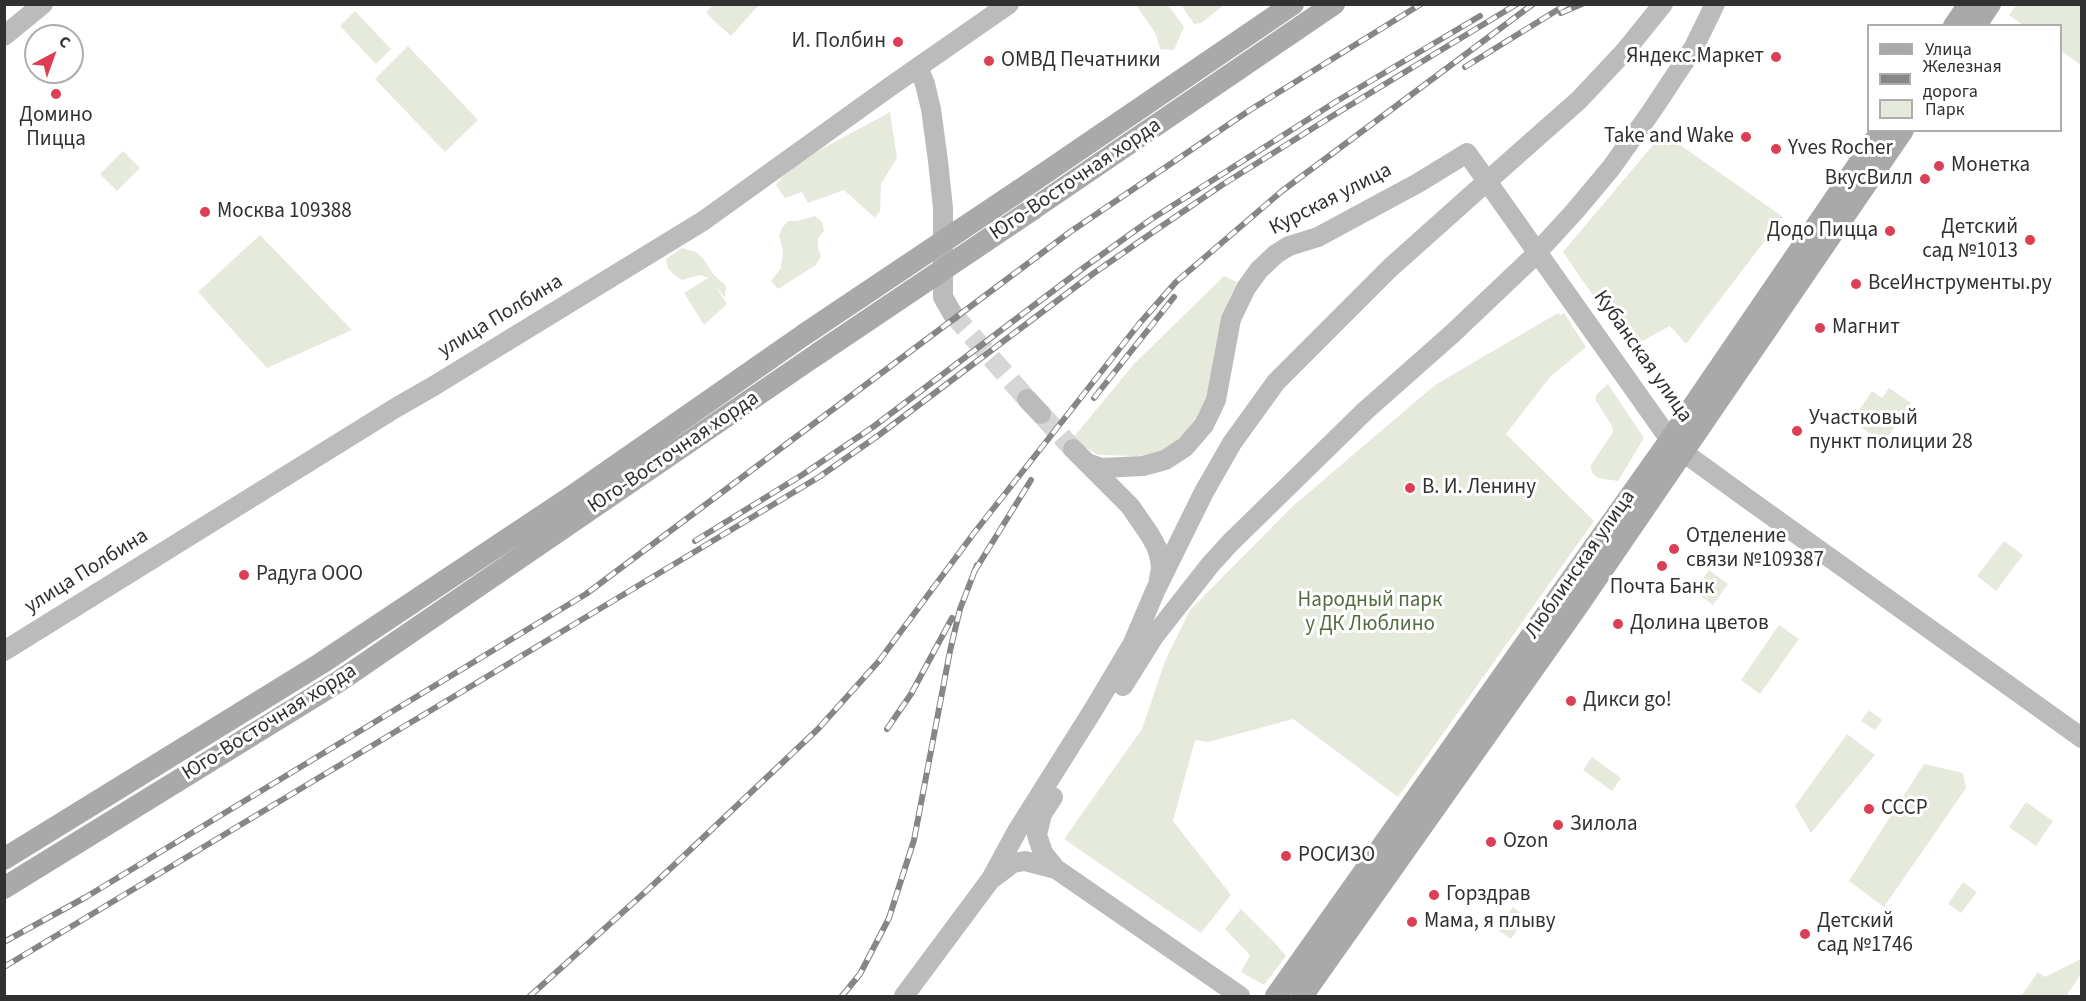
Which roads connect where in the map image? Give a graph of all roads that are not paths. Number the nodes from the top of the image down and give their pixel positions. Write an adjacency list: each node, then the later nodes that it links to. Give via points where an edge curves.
1 (43, 4): 11 (main road)
2 (1009, 4): 12 (main road, улица Полбина)
3 (1293, 4): 29 (main road, Юго-Восточная хорда, bridge, via 320,664)
4 (1334, 4): 32 (main road, Юго-Восточная хорда, bridge, via 338,682)
5 (1663, 4): 26 (main road, bridge, via 1579,100 1390,268 1276,382 1232,444)
6 (1715, 4): 30 (main road, bridge, via 1694,47 1652,112 1575,211 1531,259 1365,411 1230,543 1155,635 1042,814 1037,835 1043,853)
7 (1969, 4): 9 (main road)
8 (1990, 4): 10 (main road)
9 (1955, 24)
10 (1976, 24)
11 (4, 36)
12 (918, 67): 18 (main road, via 931,109 943,208); 27 (main road, улица Полбина, via 703,221)
13 (1881, 132): 21 (main road, Люблинская улица)
14 (1902, 132): 21 (main road, Люблинская улица)
15 (1467, 153): 16 (main road, Курская улица); 17 (main road, Кубанская улица)
16 (1418, 183): 17 (main road, via 1466,167); 24 (main road, Курская улица, via 1318,237 1289,246 1259,270 1241,295 1231,319 1216,400 1204,425 1185,447 1165,460)
17 (1488, 183): 21 (main road, Кубанская улица)
18 (947, 305)
19 (1027, 399): 20 (main road)
20 (1041, 414)
21 (1676, 446): 28 (main road, Кубанская улица); 35 (main road, Люблинская улица); 36 (main road, Люблинская улица, via 1577,607)
22 (1073, 449): 23 (main road)
23 (1087, 463): 24 (main road, Курская улица, via 1101,468); 25 (main road)
24 (1143, 466): 25 (main road, via 1129,483)
25 (1130, 506): 26 (main road, via 1157,548 1161,568)
26 (1156, 589): 31 (main road, via 1122,662)
27 (4, 651)
28 (2082, 738)
29 (4, 859)
30 (1056, 869): 31 (main road, via 1025,861 1013,863); 34 (main road)
31 (991, 879): 33 (main road)
32 (4, 888)
33 (904, 996)
34 (1240, 996)
35 (1276, 996)
36 (1302, 996)

